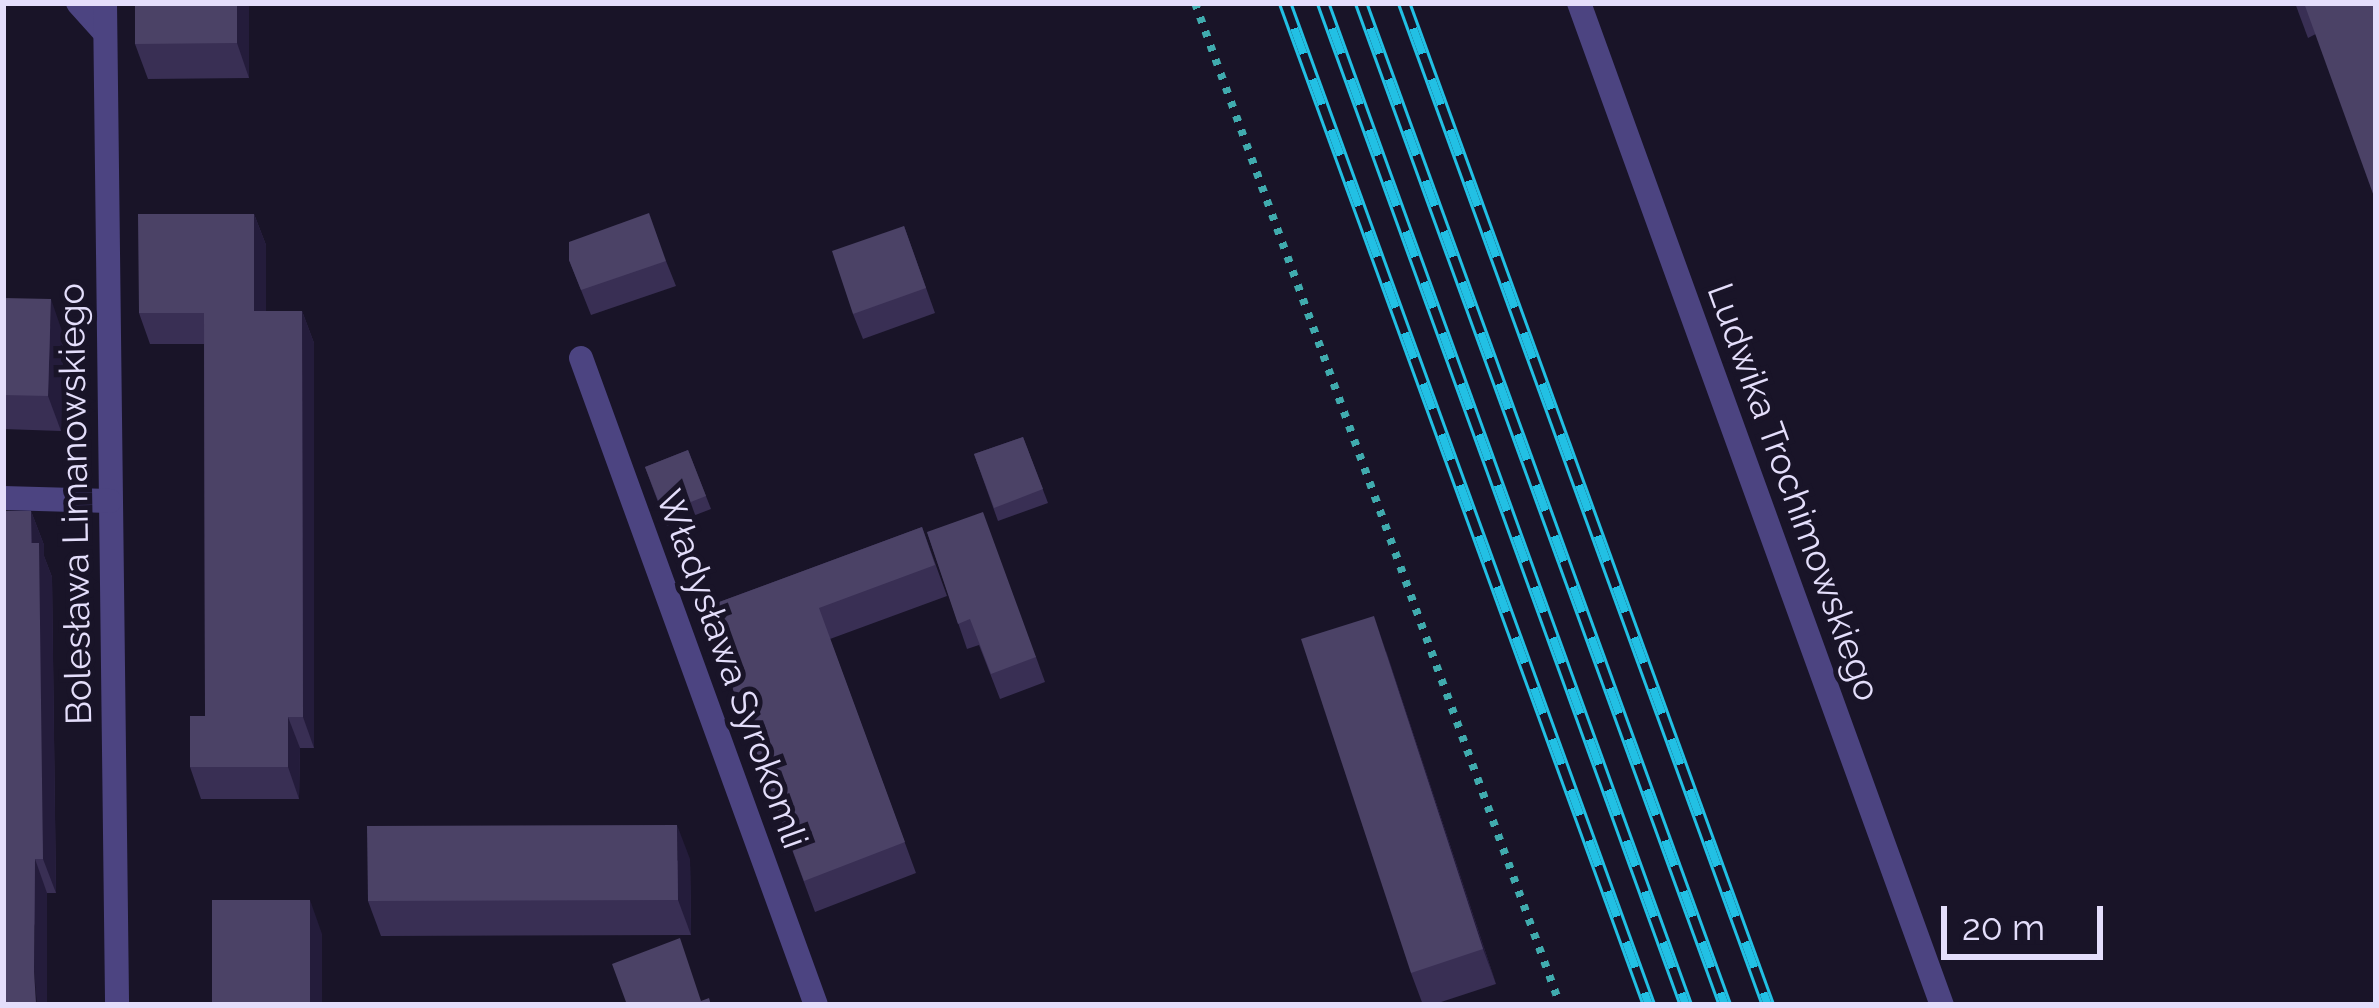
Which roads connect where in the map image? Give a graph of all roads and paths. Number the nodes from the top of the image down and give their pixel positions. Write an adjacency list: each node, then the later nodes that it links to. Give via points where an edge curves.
1 (78, 3): 6 (street)
2 (105, 3): 6 (street, Bolesława Limanowskiego)
3 (1195, 3): 12 (path)
4 (1608, 3): 5 (street)
5 (1581, 8): 13 (street, Ludwika Trochimowskiego)
6 (105, 33): 9 (street, Bolesława Limanowskiego)
7 (581, 358): 11 (street, Władysława Syrokomli)
8 (3, 499): 9 (street)
9 (110, 501): 10 (street, Bolesława Limanowskiego)
10 (117, 1005)
11 (816, 1005)
12 (1560, 1005)
13 (1942, 1005)

